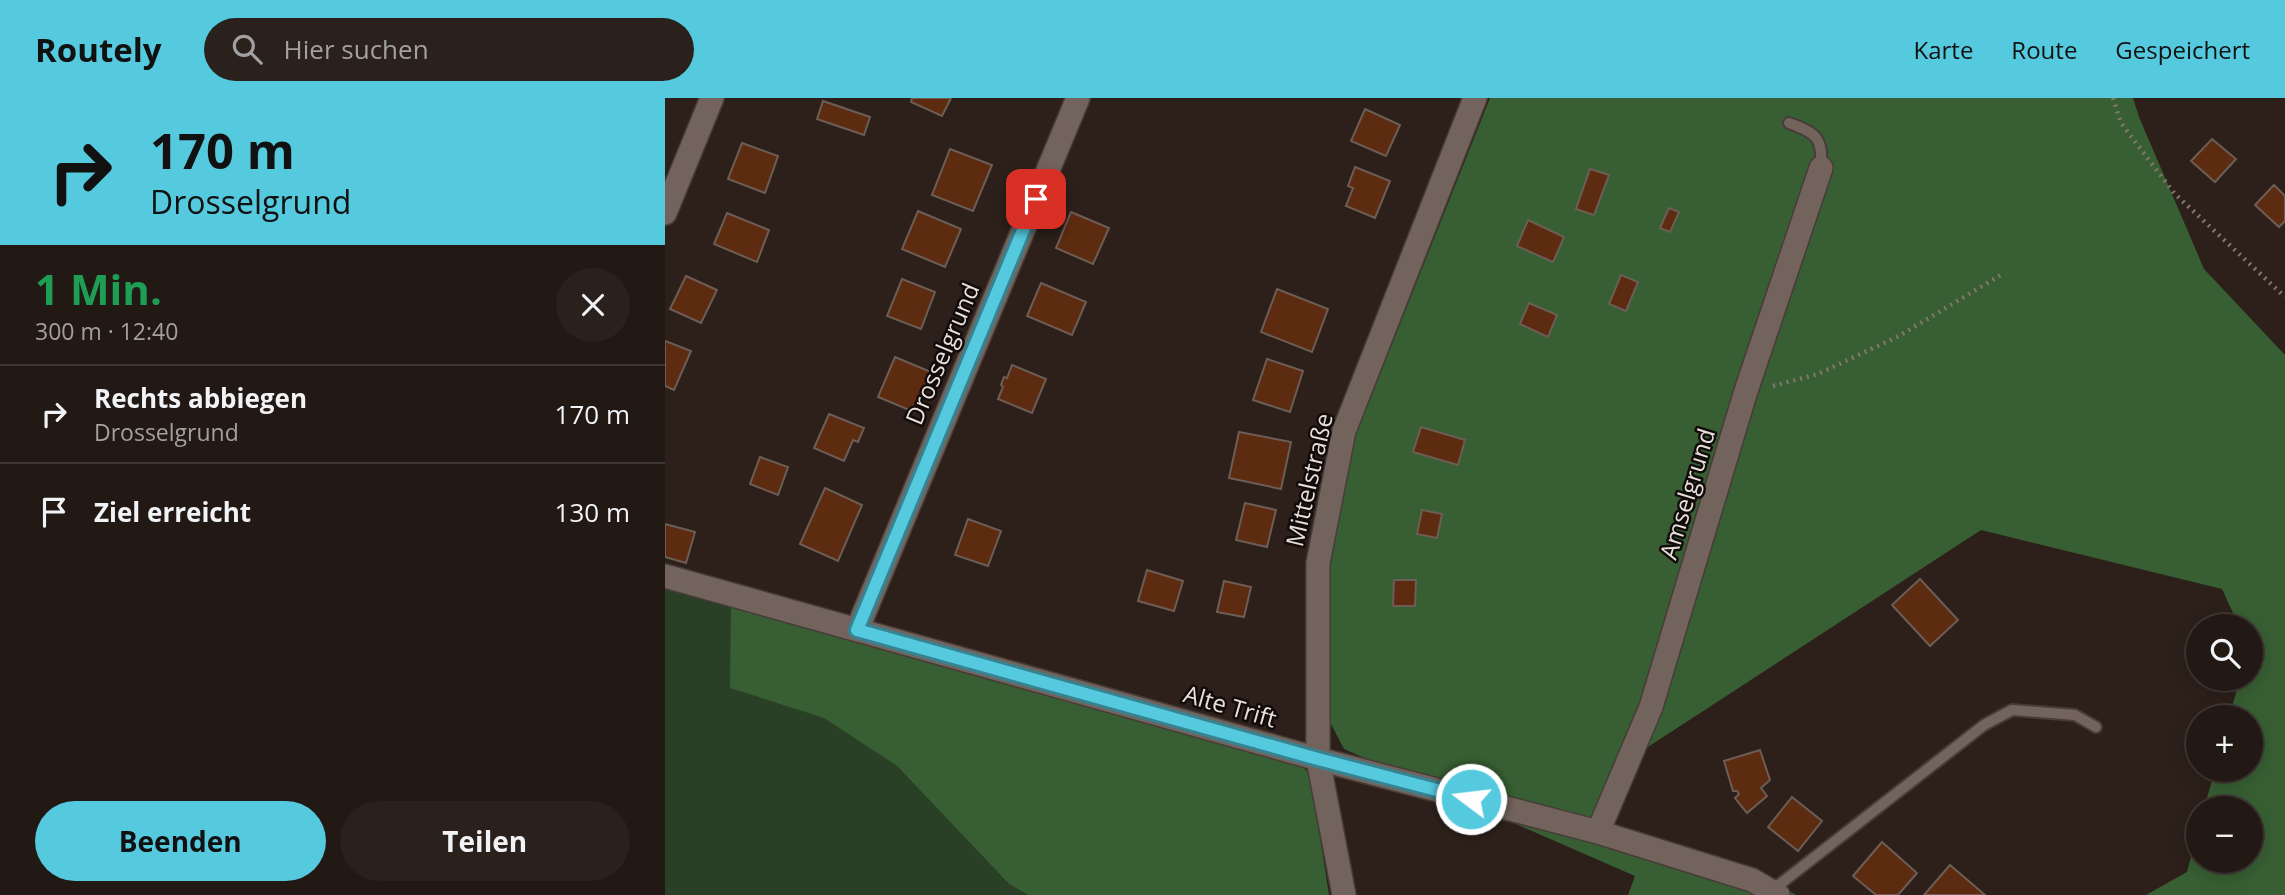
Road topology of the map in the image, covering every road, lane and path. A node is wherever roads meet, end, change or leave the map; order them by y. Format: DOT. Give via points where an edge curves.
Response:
graph roads {
  1 [pos="712,98"];
  2 [pos="1078,98"];
  3 [pos="1475,98"];
  4 [pos="2113,98"];
  5 [pos="1789,123"];
  6 [pos="1821,168"];
  7 [pos="665,213"];
  8 [pos="2004,273"];
  9 [pos="2285,297"];
  10 [pos="1745,394"];
  11 [pos="665,576"];
  12 [pos="857,630"];
  13 [pos="2096,727"];
  14 [pos="1318,759"];
  15 [pos="1598,832"];
  16 [pos="1775,893"];
  17 [pos="1344,895"];
  1 -- 7 [label="street"];
  2 -- 12 [label="street, Drosselgrund"];
  3 -- 14 [label="street, Mittelstraße" via="1344,431 1318,563"];
  4 -- 9 [label="path" via="2121,123 2174,193"];
  5 -- 6 [label="lane" via="1811,131 1822,147"];
  6 -- 10 [label="street, Amselgrund"];
  8 -- 10 [label="path" via="1887,342 1818,374"];
  10 -- 15 [label="street, Amselgrund" via="1651,707"];
  11 -- 12 [label="street, Alte Trift"];
  12 -- 14 [label="street, Alte Trift"];
  13 -- 16 [label="lane" via="2075,715 2012,710 1984,725"];
  14 -- 15 [label="street, Alte Trift"];
  14 -- 17 [label="street, Mittelstraße"];
  15 -- 16 [label="street, Alte Trift" via="1752,880"];
}
